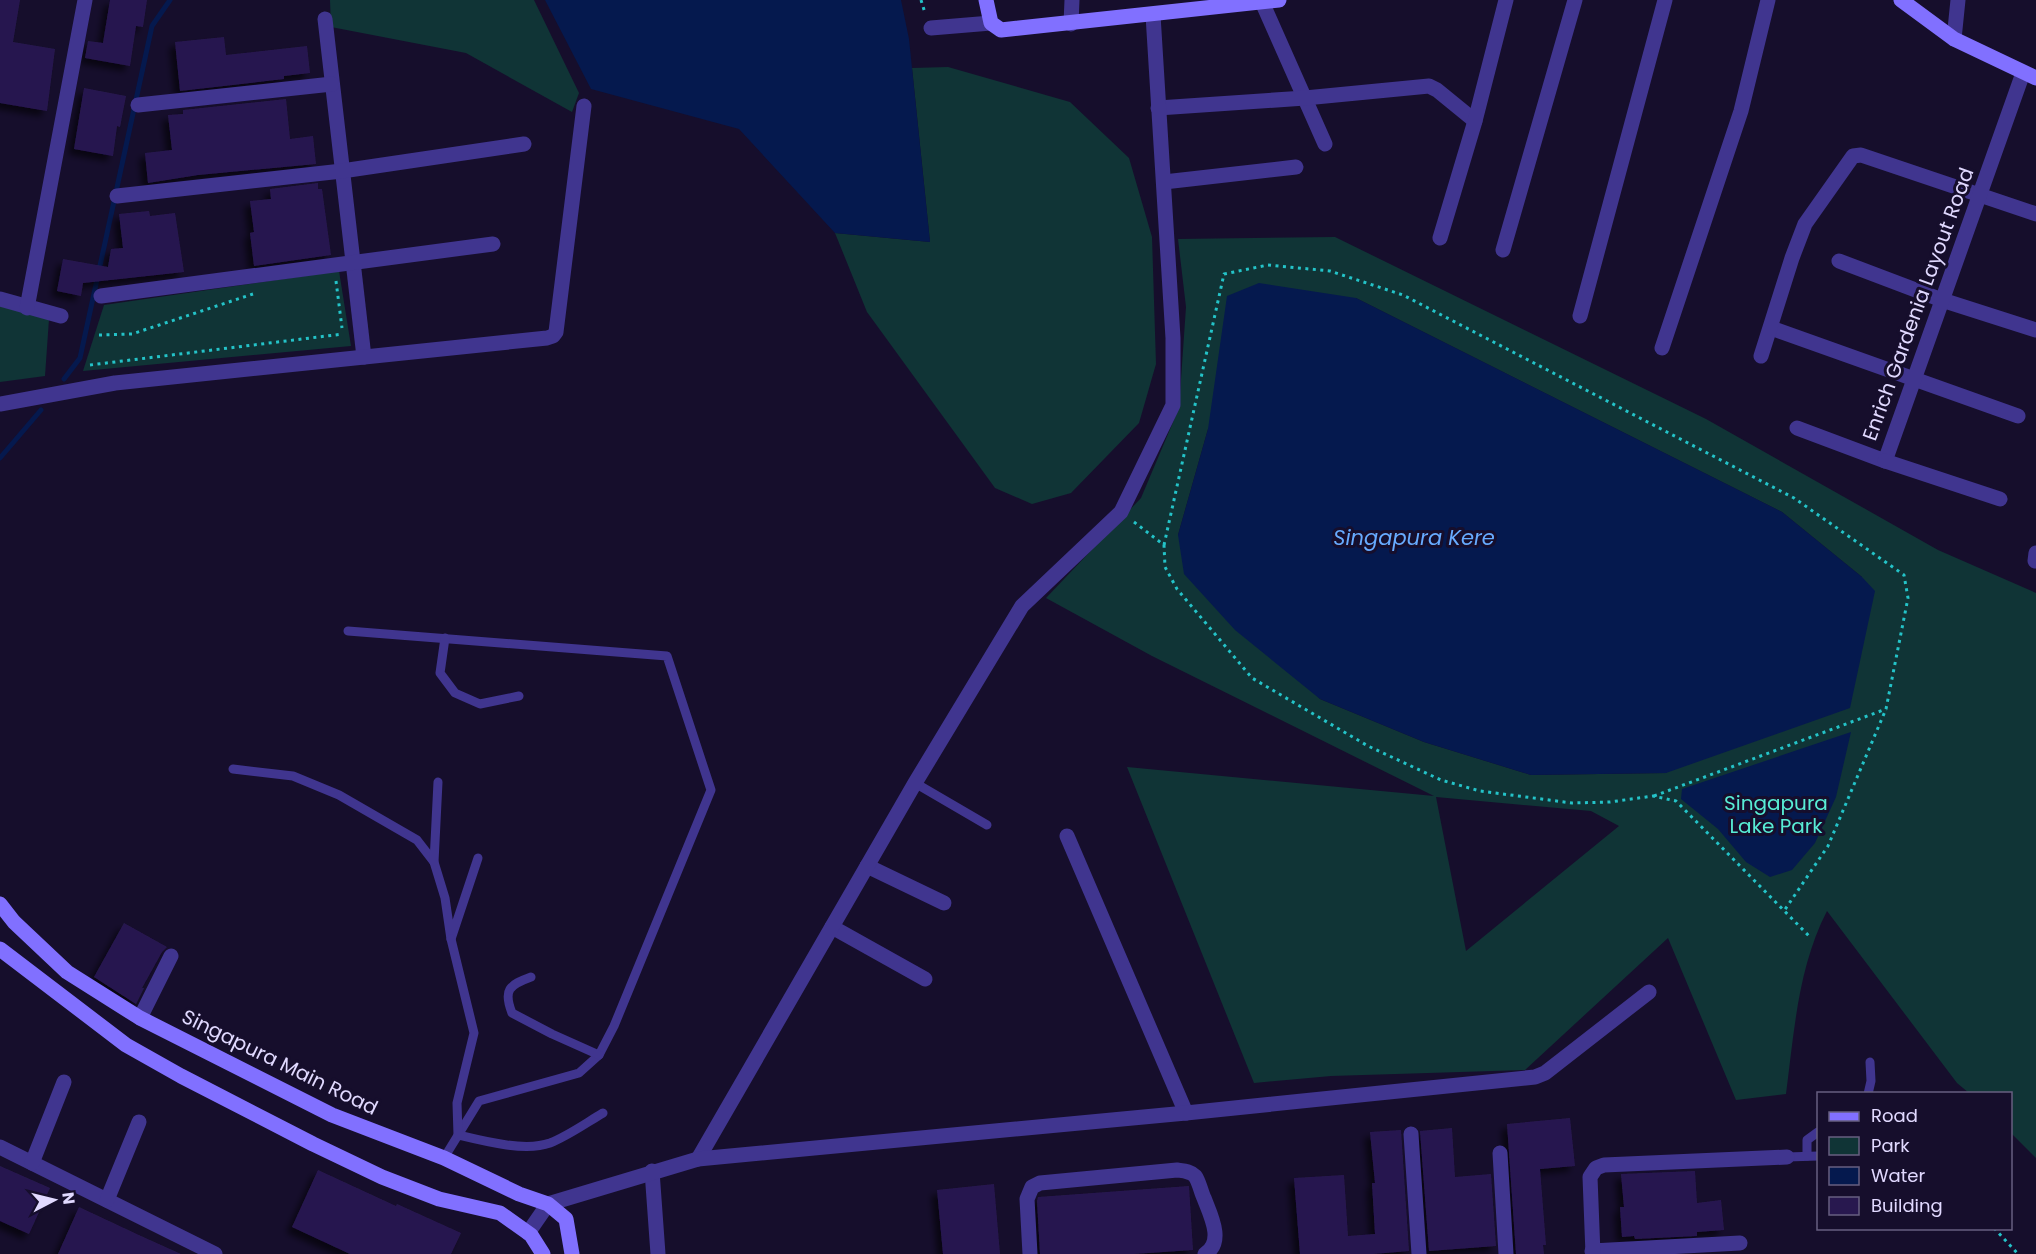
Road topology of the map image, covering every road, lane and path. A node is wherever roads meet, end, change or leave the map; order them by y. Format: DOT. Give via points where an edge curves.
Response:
graph roads {
  1 [pos="85,0"];
  2 [pos="986,0"];
  3 [pos="1072,0"];
  4 [pos="1280,0"];
  5 [pos="1506,0"];
  6 [pos="1575,0"];
  7 [pos="1665,0"];
  8 [pos="1768,0"];
  9 [pos="1900,0"];
  10 [pos="1958,0"];
  11 [pos="1263,2"];
  12 [pos="1153,15"];
  13 [pos="325,19"];
  14 [pos="991,22"];
  15 [pos="1071,24"];
  16 [pos="931,28"];
  17 [pos="1954,39"];
  18 [pos="2030,76"];
  19 [pos="332,84"];
  20 [pos="1305,98"];
  21 [pos="138,105"];
  22 [pos="584,106"];
  23 [pos="1158,108"];
  24 [pos="1475,121"];
  25 [pos="524,144"];
  26 [pos="1325,144"];
  27 [pos="1296,167"];
  28 [pos="342,171"];
  29 [pos="1164,182"];
  30 [pos="117,196"];
  31 [pos="1979,196"];
  32 [pos="2036,214"];
  33 [pos="1440,238"];
  34 [pos="493,244"];
  35 [pos="1503,250"];
  36 [pos="1839,261"];
  37 [pos="353,263"];
  38 [pos="335,277"];
  39 [pos="255,293"];
  40 [pos="101,296"];
  41 [pos="0,299"];
  42 [pos="1942,300"];
  43 [pos="27,308"];
  44 [pos="61,316"];
  45 [pos="1580,316"];
  46 [pos="1771,328"];
  47 [pos="2036,330"];
  48 [pos="99,335"];
  49 [pos="1662,348"];
  50 [pos="1761,356"];
  51 [pos="364,357"];
  52 [pos="90,365"];
  53 [pos="1915,377"];
  54 [pos="0,404"];
  55 [pos="2018,416"];
  56 [pos="1797,428"];
  57 [pos="1885,461"];
  58 [pos="2000,500"];
  59 [pos="1121,512"];
  60 [pos="1164,545"];
  61 [pos="348,631"];
  62 [pos="446,638"];
  63 [pos="519,696"];
  64 [pos="1886,709"];
  65 [pos="233,769"];
  66 [pos="438,782"];
  67 [pos="915,783"];
  68 [pos="1653,796"];
  69 [pos="987,825"];
  70 [pos="1067,836"];
  71 [pos="478,858"];
  72 [pos="434,862"];
  73 [pos="867,866"];
  74 [pos="944,903"];
  75 [pos="0,904"];
  76 [pos="1784,911"];
  77 [pos="832,927"];
  78 [pos="1810,937"];
  79 [pos="451,939"];
  80 [pos="0,949"];
  81 [pos="171,956"];
  82 [pos="531,977"];
  83 [pos="925,979"];
  84 [pos="1649,992"];
  85 [pos="140,1018"];
  86 [pos="599,1055"];
  87 [pos="1870,1062"];
  88 [pos="64,1082"];
  89 [pos="1868,1092"];
  90 [pos="603,1113"];
  91 [pos="1186,1113"];
  92 [pos="139,1122"];
  93 [pos="1817,1133"];
  94 [pos="1411,1134"];
  95 [pos="458,1135"];
  96 [pos="0,1147"];
  97 [pos="1500,1153"];
  98 [pos="1807,1156"];
  99 [pos="1817,1156"];
  100 [pos="1787,1157"];
  101 [pos="444,1158"];
  102 [pos="698,1159"];
  103 [pos="32,1163"];
  104 [pos="652,1171"];
  105 [pos="107,1200"];
  106 [pos="548,1204"];
  107 [pos="1996,1230"];
  108 [pos="528,1233"];
  109 [pos="1740,1243"];
  110 [pos="1592,1252"];
  111 [pos="215,1254"];
  112 [pos="543,1254"];
  113 [pos="572,1254"];
  114 [pos="658,1254"];
  115 [pos="1029,1254"];
  116 [pos="1205,1254"];
  117 [pos="1419,1254"];
  118 [pos="1506,1254"];
  119 [pos="2018,1254"];
  1 -- 43 [label="street"];
  2 -- 14 [label="street"];
  3 -- 15 [label="street"];
  4 -- 11 [label="street"];
  5 -- 24 [label="street"];
  6 -- 35 [label="street"];
  7 -- 45 [label="street"];
  8 -- 49 [label="street" via="1741,111"];
  9 -- 17 [label="street"];
  10 -- 17 [label="street"];
  11 -- 12 [label="street"];
  11 -- 20 [label="street"];
  12 -- 15 [label="street"];
  12 -- 23 [label="street"];
  13 -- 19 [label="street"];
  14 -- 15 [label="street" via="1001,30"];
  14 -- 16 [label="street"];
  17 -- 18 [label="street"];
  18 -- 31 [label="street, Enrich Gardenia Layout Road"];
  19 -- 21 [label="street"];
  19 -- 28 [label="street"];
  20 -- 23 [label="street"];
  20 -- 24 [label="street" via="1429,86"];
  20 -- 26 [label="street"];
  22 -- 51 [label="street" via="553,336"];
  23 -- 29 [label="street"];
  24 -- 33 [label="street"];
  25 -- 28 [label="street"];
  27 -- 29 [label="street"];
  28 -- 30 [label="street"];
  28 -- 37 [label="street"];
  29 -- 59 [label="street" via="1173,405"];
  31 -- 32 [label="street"];
  31 -- 42 [label="street, Enrich Gardenia Layout Road"];
  31 -- 46 [label="street" via="1861,155 1853,156 1805,224"];
  34 -- 37 [label="street"];
  36 -- 42 [label="street"];
  37 -- 40 [label="street"];
  37 -- 51 [label="street"];
  38 -- 52 [label="path" via="343,335"];
  39 -- 48 [label="path" via="132,334"];
  41 -- 43 [label="street"];
  42 -- 47 [label="street"];
  42 -- 53 [label="street, Enrich Gardenia Layout Road"];
  43 -- 44 [label="street"];
  46 -- 50 [label="street"];
  46 -- 53 [label="street"];
  51 -- 54 [label="street" via="115,383"];
  53 -- 55 [label="street"];
  53 -- 57 [label="street, Enrich Gardenia Layout Road"];
  56 -- 57 [label="street, Enrich Gardenia Layout Road"];
  57 -- 58 [label="street"];
  59 -- 60 [label="path"];
  59 -- 67 [label="street" via="1022,606"];
  60 -- 64 [label="path" via="1224,274 1268,265 1330,271 1403,296 1794,498 1904,575 1908,598"];
  60 -- 68 [label="path" via="1164,567 1176,589 1252,678 1368,746 1441,780 1480,791 1572,803"];
  61 -- 62 [label="lane"];
  62 -- 63 [label="lane" via="440,674 455,693 480,704"];
  62 -- 86 [label="lane" via="667,656 711,790"];
  64 -- 68 [label="path"];
  64 -- 76 [label="path" via="1828,846"];
  65 -- 72 [label="lane" via="293,776 339,795 417,840"];
  66 -- 72 [label="lane"];
  67 -- 69 [label="lane"];
  67 -- 73 [label="street"];
  68 -- 76 [label="path" via="1676,801"];
  70 -- 91 [label="street"];
  71 -- 79 [label="lane"];
  72 -- 79 [label="lane"];
  73 -- 74 [label="street"];
  73 -- 77 [label="street"];
  75 -- 85 [label="street, Singapura Main Road" via="67,972"];
  76 -- 78 [label="path"];
  77 -- 83 [label="street"];
  77 -- 102 [label="street"];
  79 -- 95 [label="lane" via="474,1033 458,1103"];
  80 -- 108 [label="street" via="126,1045 182,1076 382,1177 439,1199 500,1213"];
  81 -- 85 [label="street"];
  82 -- 86 [label="lane" via="515,983 508,992 512,1013"];
  84 -- 91 [label="street" via="1540,1076"];
  85 -- 101 [label="street, Singapura Main Road" via="332,1115"];
  86 -- 95 [label="lane" via="579,1073 479,1101"];
  87 -- 89 [label="lane"];
  88 -- 103 [label="street"];
  90 -- 95 [label="lane" via="549,1144 500,1145"];
  91 -- 102 [label="street"];
  92 -- 105 [label="street"];
  93 -- 98 [label="lane" via="1807,1140"];
  94 -- 117 [label="street"];
  95 -- 101 [label="lane"];
  96 -- 103 [label="street"];
  97 -- 118 [label="street"];
  98 -- 99 [label="lane"];
  98 -- 100 [label="lane"];
  100 -- 110 [label="street" via="1596,1168 1590,1178"];
  101 -- 106 [label="street, Singapura Main Road"];
  102 -- 104 [label="street"];
  103 -- 105 [label="street"];
  104 -- 106 [label="street"];
  104 -- 114 [label="street"];
  105 -- 111 [label="street"];
  106 -- 108 [label="street"];
  106 -- 113 [label="street, Singapura Main Road" via="566,1219"];
  107 -- 119 [label="path"];
  108 -- 112 [label="street"];
  109 -- 110 [label="street"];
  115 -- 116 [label="street" via="1027,1199 1032,1187 1040,1183 1177,1170 1196,1177 1215,1228 1214,1241"];
}
